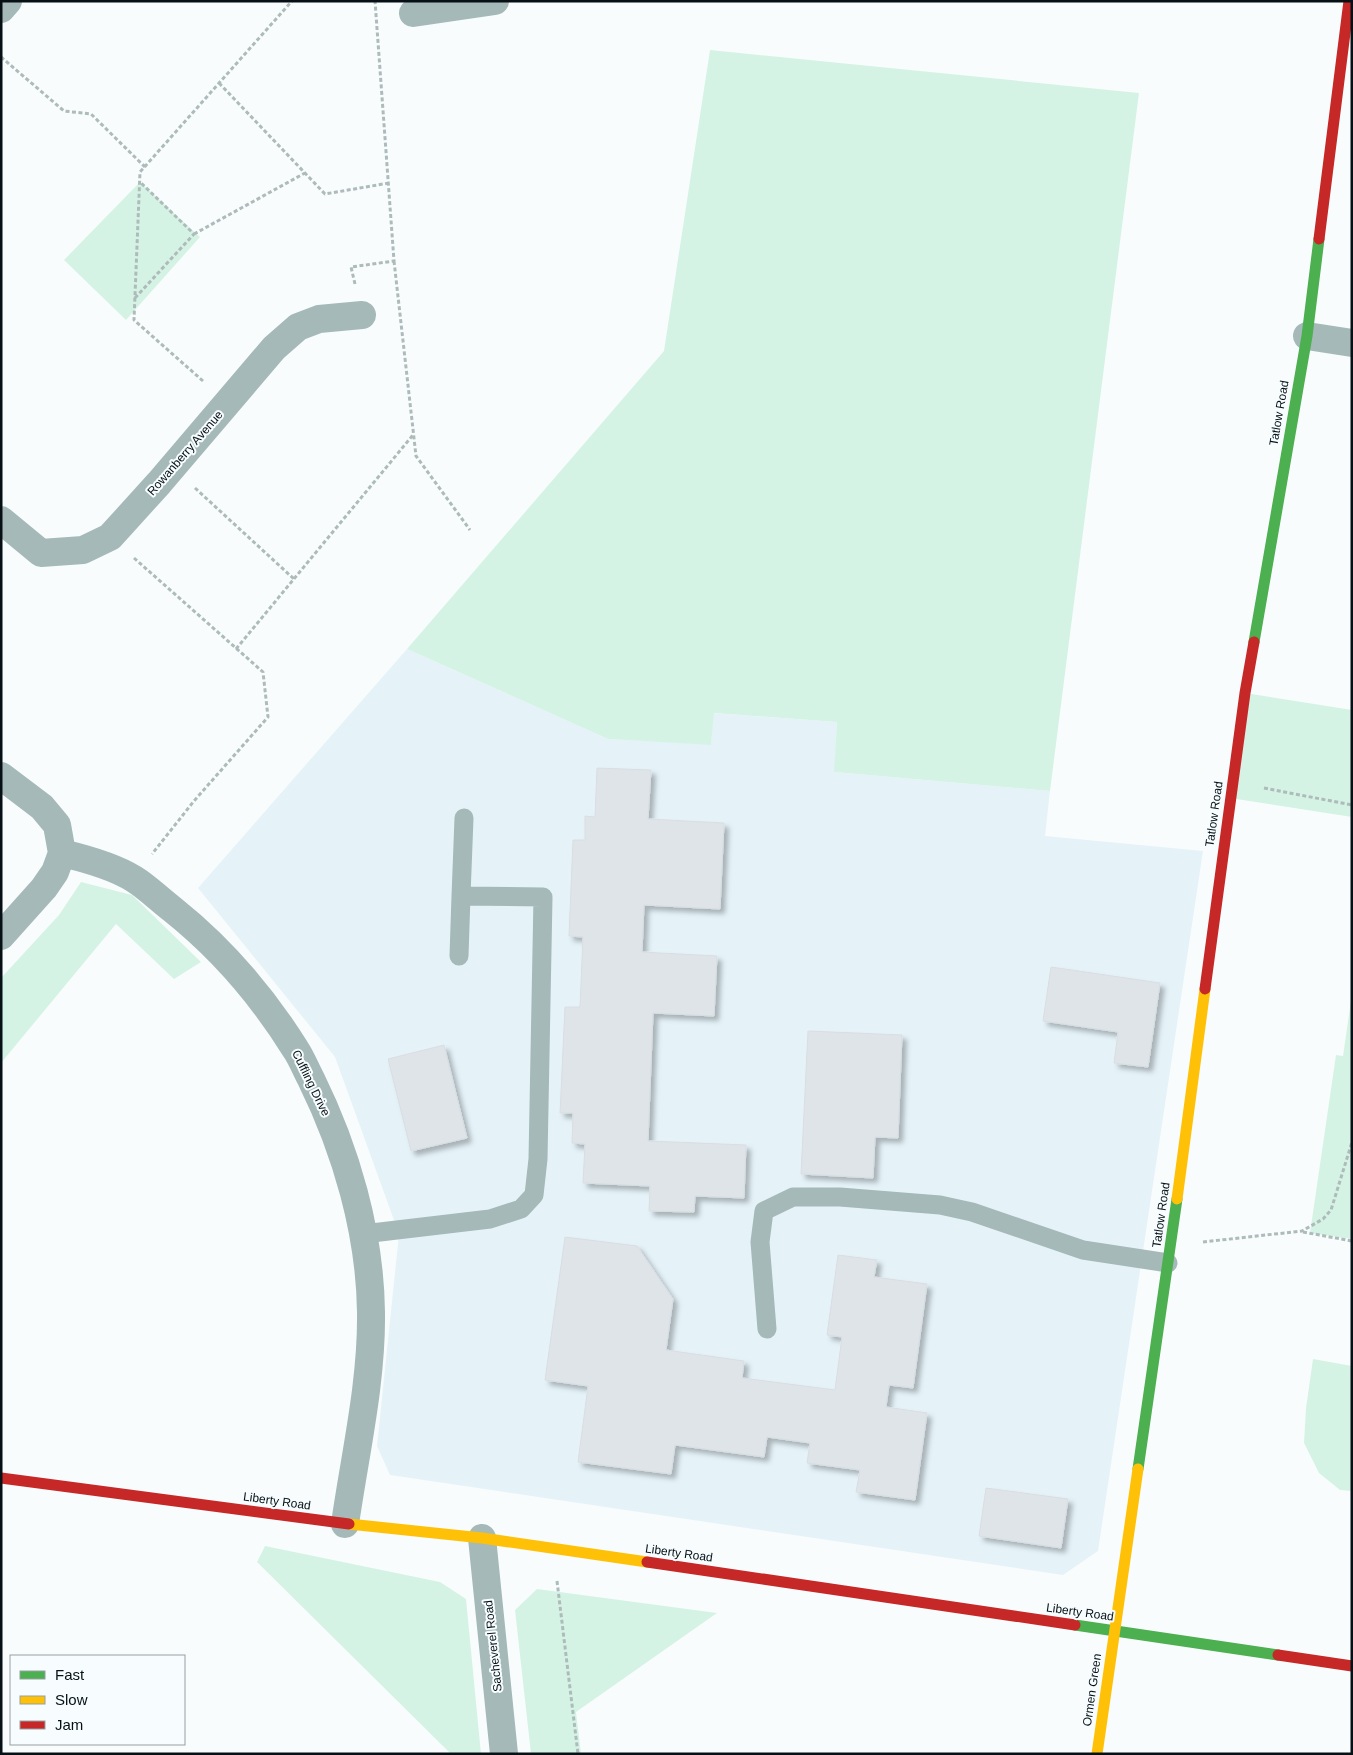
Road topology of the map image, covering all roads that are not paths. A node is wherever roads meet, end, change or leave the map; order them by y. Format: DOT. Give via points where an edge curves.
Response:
graph roads {
  1 [pos="8,1"];
  2 [pos="496,1"];
  3 [pos="1349,1"];
  4 [pos="1,9"];
  5 [pos="413,13"];
  6 [pos="362,315"];
  7 [pos="1307,336"];
  8 [pos="1352,344"];
  9 [pos="1,520"];
  10 [pos="1,776"];
  11 [pos="464,818"];
  12 [pos="62,853"];
  13 [pos="461,896"];
  14 [pos="1,936"];
  15 [pos="459,956"];
  16 [pos="362,1234"];
  17 [pos="1169,1257"];
  18 [pos="767,1329"];
  19 [pos="1,1478"];
  20 [pos="345,1524"];
  21 [pos="482,1538"];
  22 [pos="1114,1631"];
  23 [pos="1352,1666"];
  24 [pos="504,1754"];
  25 [pos="1097,1754"];
  1 -- 4 [label="street"];
  2 -- 5 [label="street"];
  3 -- 7 [label="street, Tatlow Road"];
  6 -- 9 [label="street, Rowanberry Avenue" via="319,319 298,327 274,348 110,537 83,550 41,553"];
  7 -- 8 [label="street"];
  7 -- 17 [label="street, Tatlow Road" via="1246,683"];
  10 -- 12 [label="street" via="42,807 57,825"];
  11 -- 13 [label="lane"];
  12 -- 14 [label="street" via="44,888"];
  12 -- 16 [label="street, Cuffling Drive" via="87,859 133,878 188,922 226,958 262,1000 297,1051 324,1106 343,1158"];
  13 -- 15 [label="lane"];
  13 -- 16 [label="lane" via="543,897 538,1159 534,1195 521,1209 490,1218"];
  16 -- 20 [label="street, Cuffling Drive" via="371,1312 369,1364"];
  17 -- 18 [label="lane" via="1083,1250 972,1212 940,1205 840,1196 793,1197 764,1211 760,1242"];
  17 -- 22 [label="street, Tatlow Road"];
  19 -- 20 [label="street, Liberty Road"];
  20 -- 21 [label="street, Liberty Road"];
  21 -- 22 [label="street, Liberty Road"];
  21 -- 24 [label="street, Sacheverel Road"];
  22 -- 23 [label="street, Liberty Road"];
  22 -- 25 [label="street, Ormen Green"];
}
